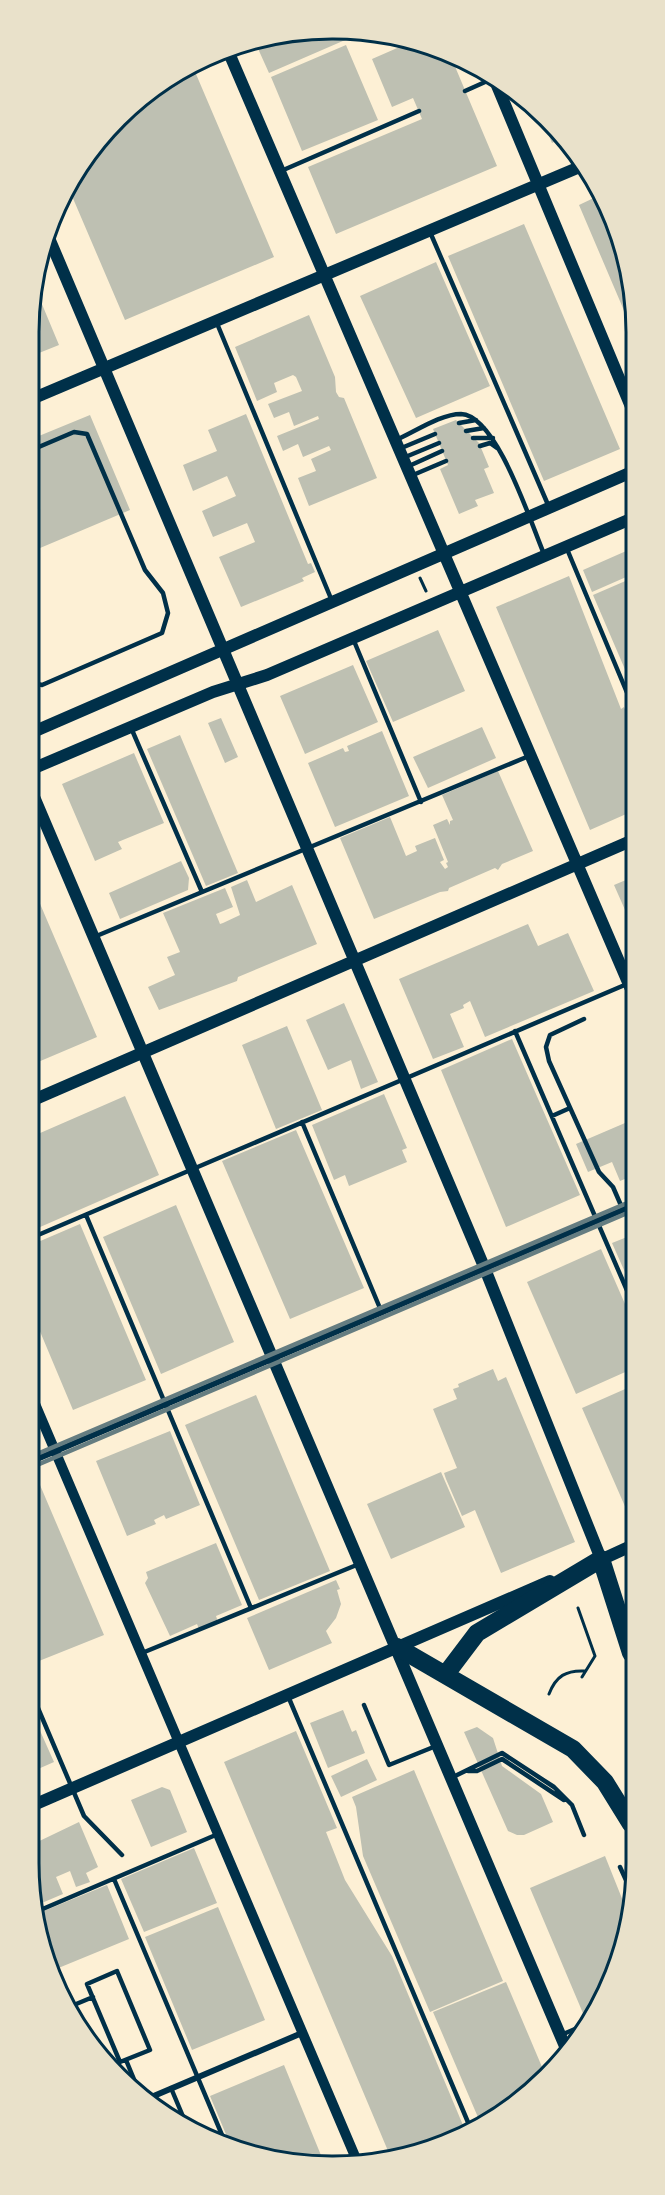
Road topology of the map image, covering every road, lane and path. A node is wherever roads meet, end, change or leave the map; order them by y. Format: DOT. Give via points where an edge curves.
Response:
graph roads {
  1 [pos="231,57"];
  2 [pos="485,81"];
  3 [pos="498,90"];
  4 [pos="465,91"];
  5 [pos="419,111"];
  6 [pos="576,168"];
  7 [pos="280,172"];
  8 [pos="538,184"];
  9 [pos="429,230"];
  10 [pos="52,246"];
  11 [pos="325,275"];
  12 [pos="216,321"];
  13 [pos="104,368"];
  14 [pos="626,395"];
  15 [pos="39,396"];
  16 [pos="476,420"];
  17 [pos="459,423"];
  18 [pos="484,428"];
  19 [pos="466,431"];
  20 [pos="435,434"];
  21 [pos="473,438"];
  22 [pos="492,438"];
  23 [pos="439,443"];
  24 [pos="480,446"];
  25 [pos="39,447"];
  26 [pos="499,450"];
  27 [pos="442,451"];
  28 [pos="403,458"];
  29 [pos="446,461"];
  30 [pos="626,474"];
  31 [pos="549,507"];
  32 [pos="528,516"];
  33 [pos="626,521"];
  34 [pos="566,547"];
  35 [pos="444,553"];
  36 [pos="545,556"];
  37 [pos="420,577"];
  38 [pos="426,591"];
  39 [pos="461,592"];
  40 [pos="333,601"];
  41 [pos="352,638"];
  42 [pos="223,650"];
  43 [pos="39,684"];
  44 [pos="238,684"];
  45 [pos="626,690"];
  46 [pos="131,728"];
  47 [pos="39,729"];
  48 [pos="531,755"];
  49 [pos="39,766"];
  50 [pos="421,802"];
  51 [pos="39,808"];
  52 [pos="626,843"];
  53 [pos="307,848"];
  54 [pos="577,864"];
  55 [pos="202,892"];
  56 [pos="94,937"];
  57 [pos="354,960"];
  58 [pos="626,975"];
  59 [pos="626,988"];
  60 [pos="584,1019"];
  61 [pos="515,1031"];
  62 [pos="144,1052"];
  63 [pos="404,1078"];
  64 [pos="39,1098"];
  65 [pos="570,1108"];
  66 [pos="552,1116"];
  67 [pos="302,1122"];
  68 [pos="193,1169"];
  69 [pos="626,1208"];
  70 [pos="623,1209"];
  71 [pos="86,1215"];
  72 [pos="597,1221"];
  73 [pos="39,1235"];
  74 [pos="485,1269"];
  75 [pos="626,1288"];
  76 [pos="382,1313"];
  77 [pos="274,1359"];
  78 [pos="166,1405"];
  79 [pos="39,1413"];
  80 [pos="55,1451"];
  81 [pos="39,1458"];
  82 [pos="626,1549"];
  83 [pos="601,1559"];
  84 [pos="361,1563"];
  85 [pos="251,1608"];
  86 [pos="578,1608"];
  87 [pos="626,1637"];
  88 [pos="397,1647"];
  89 [pos="141,1654"];
  90 [pos="585,1671"];
  91 [pos="446,1674"];
  92 [pos="582,1677"];
  93 [pos="288,1694"];
  94 [pos="549,1694"];
  95 [pos="364,1705"];
  96 [pos="39,1711"];
  97 [pos="179,1742"];
  98 [pos="438,1744"];
  99 [pos="452,1778"];
  100 [pos="71,1788"];
  101 [pos="39,1802"];
  102 [pos="626,1816"];
  103 [pos="218,1834"];
  104 [pos="584,1835"];
  105 [pos="122,1856"];
  106 [pos="620,1867"];
  107 [pos="625,1878"];
  108 [pos="114,1879"];
  109 [pos="43,1909"];
  110 [pos="93,1997"];
  111 [pos="76,2004"];
  112 [pos="575,2029"];
  113 [pos="302,2033"];
  114 [pos="560,2035"];
  115 [pos="563,2043"];
  116 [pos="126,2060"];
  117 [pos="197,2077"];
  118 [pos="133,2078"];
  119 [pos="171,2088"];
  120 [pos="155,2095"];
  121 [pos="182,2115"];
  122 [pos="468,2123"];
  123 [pos="222,2135"];
  124 [pos="354,2155"];
  1 -- 7 [label="main road"];
  2 -- 4 [label="lane"];
  3 -- 8 [label="main road"];
  5 -- 7 [label="lane"];
  6 -- 8 [label="main road"];
  7 -- 11 [label="main road"];
  8 -- 9 [label="main road"];
  8 -- 14 [label="main road"];
  9 -- 11 [label="main road"];
  9 -- 31 [label="lane"];
  10 -- 13 [label="main road"];
  11 -- 12 [label="main road"];
  11 -- 28 [label="main road"];
  12 -- 13 [label="main road"];
  12 -- 40 [label="lane"];
  13 -- 15 [label="main road"];
  13 -- 42 [label="main road"];
  16 -- 17 [label="lane"];
  16 -- 18 [label="lane"];
  16 -- 28 [label="lane" via="458,414"];
  18 -- 19 [label="lane"];
  18 -- 22 [label="lane"];
  20 -- 28 [label="lane"];
  21 -- 22 [label="lane"];
  22 -- 26 [label="lane"];
  23 -- 28 [label="lane"];
  24 -- 26 [label="lane" via="490,443"];
  25 -- 43 [label="lane" via="74,432 87,434 145,570 163,593 168,614 162,633"];
  26 -- 32 [label="lane"];
  27 -- 28 [label="lane"];
  28 -- 29 [label="lane"];
  28 -- 35 [label="main road"];
  30 -- 31 [label="main road"];
  31 -- 32 [label="main road"];
  32 -- 35 [label="main road"];
  32 -- 36 [label="lane"];
  33 -- 34 [label="main road"];
  34 -- 36 [label="main road"];
  34 -- 45 [label="lane"];
  35 -- 39 [label="main road"];
  35 -- 40 [label="main road"];
  36 -- 39 [label="main road"];
  37 -- 38 [label="path"];
  39 -- 41 [label="main road"];
  39 -- 48 [label="main road"];
  40 -- 42 [label="main road"];
  41 -- 44 [label="main road"];
  41 -- 50 [label="lane"];
  42 -- 44 [label="main road"];
  42 -- 47 [label="main road"];
  44 -- 46 [label="main road"];
  44 -- 53 [label="main road"];
  46 -- 49 [label="main road"];
  46 -- 55 [label="lane"];
  48 -- 50 [label="lane"];
  48 -- 54 [label="main road"];
  50 -- 53 [label="lane"];
  51 -- 56 [label="main road"];
  52 -- 54 [label="main road"];
  53 -- 55 [label="lane"];
  53 -- 57 [label="main road"];
  54 -- 57 [label="main road"];
  54 -- 58 [label="main road"];
  55 -- 56 [label="lane"];
  56 -- 62 [label="main road"];
  57 -- 62 [label="main road"];
  57 -- 63 [label="main road"];
  59 -- 61 [label="lane"];
  60 -- 65 [label="lane" via="550,1035 546,1047"];
  61 -- 63 [label="lane"];
  61 -- 66 [label="lane"];
  62 -- 64 [label="main road"];
  62 -- 68 [label="main road"];
  63 -- 67 [label="lane"];
  63 -- 74 [label="main road"];
  65 -- 66 [label="lane"];
  65 -- 70 [label="lane" via="599,1172 613,1187"];
  66 -- 72 [label="lane"];
  67 -- 68 [label="lane"];
  67 -- 76 [label="lane"];
  68 -- 71 [label="lane"];
  68 -- 77 [label="main road"];
  69 -- 70 [label="street"];
  70 -- 72 [label="street"];
  71 -- 73 [label="lane"];
  71 -- 78 [label="lane"];
  72 -- 74 [label="street"];
  72 -- 75 [label="lane"];
  74 -- 76 [label="street"];
  74 -- 83 [label="main road"];
  76 -- 77 [label="street"];
  77 -- 78 [label="street"];
  77 -- 84 [label="main road"];
  78 -- 80 [label="street"];
  78 -- 85 [label="lane"];
  79 -- 80 [label="street"];
  80 -- 81 [label="street"];
  80 -- 89 [label="street"];
  82 -- 83 [label="main road"];
  83 -- 87 [label="highway"];
  83 -- 88 [label="main road"];
  83 -- 91 [label="highway" via="477,1633"];
  84 -- 85 [label="lane"];
  84 -- 88 [label="main road"];
  85 -- 89 [label="lane"];
  86 -- 90 [label="path" via="595,1656"];
  88 -- 91 [label="highway"];
  88 -- 93 [label="main road"];
  88 -- 98 [label="main road"];
  89 -- 97 [label="street"];
  90 -- 92 [label="path"];
  90 -- 94 [label="path" via="559,1676"];
  91 -- 102 [label="highway" via="573,1749 605,1782"];
  93 -- 97 [label="main road"];
  93 -- 122 [label="lane"];
  95 -- 98 [label="lane" via="389,1765"];
  96 -- 100 [label="lane"];
  97 -- 100 [label="main road"];
  97 -- 103 [label="street"];
  98 -- 99 [label="main road"];
  99 -- 104 [label="lane" via="502,1753 554,1787 572,1805"];
  99 -- 114 [label="main road"];
  100 -- 101 [label="main road"];
  100 -- 105 [label="lane" via="92,1827"];
  103 -- 108 [label="lane"];
  103 -- 113 [label="street"];
  106 -- 107 [label="lane"];
  108 -- 109 [label="lane"];
  108 -- 117 [label="lane"];
  110 -- 111 [label="lane"];
  110 -- 116 [label="lane" via="120,2062"];
  110 -- 116 [label="lane" via="87,1984 117,1971 150,2050"];
  112 -- 114 [label="lane"];
  113 -- 117 [label="street"];
  113 -- 124 [label="street"];
  114 -- 115 [label="main road"];
  116 -- 118 [label="lane"];
  117 -- 119 [label="street"];
  117 -- 123 [label="lane"];
  119 -- 120 [label="street"];
  119 -- 121 [label="lane"];
}
